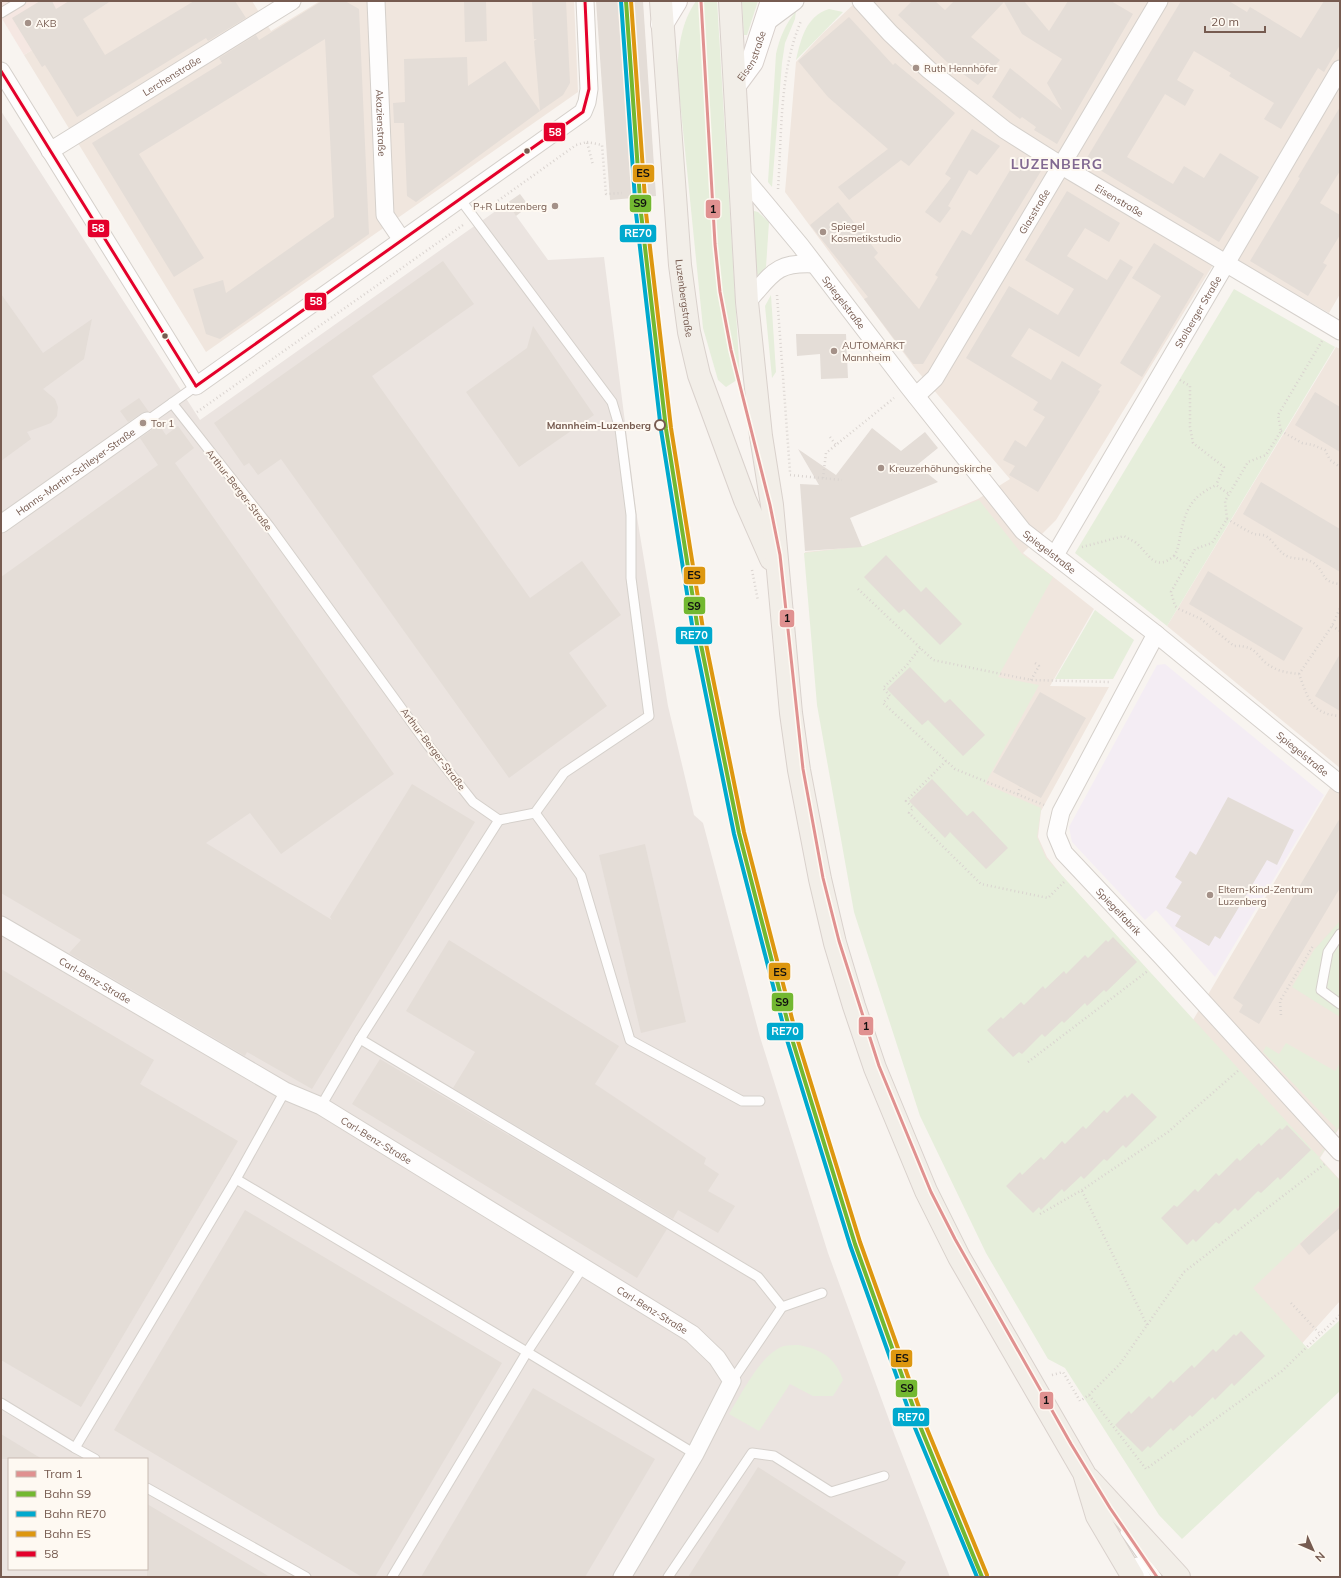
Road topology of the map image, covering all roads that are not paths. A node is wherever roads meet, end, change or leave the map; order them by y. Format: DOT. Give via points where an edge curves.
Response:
graph roads {
  1 [pos="21,1"];
  2 [pos="292,1"];
  3 [pos="376,1"];
  4 [pos="584,1"];
  5 [pos="661,1"];
  6 [pos="676,1"];
  7 [pos="730,1"];
  8 [pos="772,1"];
  9 [pos="795,1"];
  10 [pos="861,1"];
  11 [pos="1159,1"];
  12 [pos="1,13"];
  13 [pos="662,24"];
  14 [pos="764,24"];
  15 [pos="1340,70"];
  16 [pos="1,71"];
  17 [pos="735,85"];
  18 [pos="50,151"];
  19 [pos="1062,166"];
  20 [pos="740,173"];
  21 [pos="460,199"];
  22 [pos="402,240"];
  23 [pos="814,264"];
  24 [pos="1226,264"];
  25 [pos="747,302"];
  26 [pos="1336,328"];
  27 [pos="196,386"];
  28 [pos="916,396"];
  29 [pos="172,403"];
  30 [pos="147,421"];
  31 [pos="1,524"];
  32 [pos="1055,555"];
  33 [pos="780,578"];
  34 [pos="1156,634"];
  35 [pos="1340,784"];
  36 [pos="535,812"];
  37 [pos="499,820"];
  38 [pos="1,925"];
  39 [pos="1340,934"];
  40 [pos="1340,1004"];
  41 [pos="360,1039"];
  42 [pos="285,1091"];
  43 [pos="760,1101"];
  44 [pos="322,1106"];
  45 [pos="1340,1151"];
  46 [pos="236,1179"];
  47 [pos="583,1267"];
  48 [pos="822,1293"];
  49 [pos="782,1307"];
  50 [pos="527,1352"];
  51 [pos="732,1381"];
  52 [pos="1,1402"];
  53 [pos="75,1448"];
  54 [pos="695,1454"];
  55 [pos="93,1458"];
  56 [pos="1084,1473"];
  57 [pos="884,1476"];
  58 [pos="148,1489"];
  59 [pos="1107,1512"];
  60 [pos="1115,1525"];
  61 [pos="306,1577"];
  62 [pos="392,1577"];
  63 [pos="622,1577"];
  64 [pos="668,1577"];
  65 [pos="1133,1577"];
  66 [pos="1146,1577"];
  67 [pos="1156,1577"];
  68 [pos="1179,1577"];
  1 -- 12 [label="lane"];
  2 -- 18 [label="street, Lerchenstraße"];
  3 -- 22 [label="street, Akazienstraße" via="385,215"];
  4 -- 21 [label="street, Hanns-Martin-Schleyer-Straße" via="589,90 583,112"];
  5 -- 13 [label="main road, Luzenbergstraße"];
  6 -- 13 [label="street"];
  7 -- 17 [label="main road, Luzenbergstraße"];
  8 -- 14 [label="street, Eisenstraße"];
  9 -- 14 [label="street, Eisenstraße"];
  10 -- 19 [label="street, Eisenstraße" via="929,70 1005,130"];
  11 -- 19 [label="street, Glasstraße"];
  13 -- 33 [label="main road, Luzenbergstraße" via="680,265 689,332 699,376 737,478"];
  14 -- 17 [label="street, Eisenstraße" via="752,62"];
  15 -- 24 [label="street, Stolberger Straße"];
  16 -- 18 [label="street"];
  17 -- 20 [label="main road, Luzenbergstraße"];
  18 -- 27 [label="street"];
  19 -- 24 [label="street, Eisenstraße"];
  19 -- 28 [label="street, Glasstraße" via="935,378"];
  20 -- 23 [label="street, Spiegelstraße" via="776,214"];
  20 -- 25 [label="main road, Luzenbergstraße"];
  21 -- 22 [label="street, Hanns-Martin-Schleyer-Straße"];
  21 -- 36 [label="lane" via="612,402 620,428 631,516 630,578 649,716 564,773"];
  22 -- 27 [label="street, Hanns-Martin-Schleyer-Straße"];
  23 -- 25 [label="street" via="795,263 784,266 774,272"];
  23 -- 28 [label="street, Spiegelstraße"];
  24 -- 26 [label="street, Eisenstraße"];
  24 -- 32 [label="street, Stolberger Straße"];
  25 -- 33 [label="main road, Luzenbergstraße" via="760,436 772,505"];
  27 -- 29 [label="lane, Hanns-Martin-Schleyer-Straße"];
  28 -- 32 [label="street, Spiegelstraße" via="1023,531"];
  29 -- 30 [label="lane, Hanns-Martin-Schleyer-Straße"];
  29 -- 37 [label="lane, Arthur-Berger-Straße" via="269,526 473,802"];
  30 -- 31 [label="street, Hanns-Martin-Schleyer-Straße"];
  32 -- 34 [label="street, Spiegelstraße"];
  33 -- 56 [label="main road, Luzenbergstraße" via="799,770 820,879 835,943 875,1068 897,1125 959,1257"];
  34 -- 35 [label="street, Spiegelstraße"];
  34 -- 45 [label="street, Spiegelfabrik" via="1061,812 1056,834 1064,853"];
  36 -- 37 [label="lane"];
  36 -- 43 [label="lane" via="580,876 630,1040 742,1101"];
  37 -- 41 [label="lane"];
  38 -- 42 [label="street, Carl-Benz-Straße"];
  39 -- 40 [label="lane" via="1328,952 1321,990"];
  41 -- 44 [label="lane"];
  41 -- 49 [label="lane" via="758,1277"];
  42 -- 44 [label="street, Carl-Benz-Straße"];
  42 -- 46 [label="lane"];
  44 -- 47 [label="street, Carl-Benz-Straße"];
  46 -- 50 [label="lane"];
  46 -- 53 [label="lane"];
  47 -- 50 [label="lane"];
  47 -- 51 [label="street, Carl-Benz-Straße" via="692,1334 717,1358"];
  48 -- 49 [label="lane"];
  49 -- 51 [label="lane"];
  50 -- 54 [label="lane"];
  50 -- 62 [label="lane"];
  51 -- 54 [label="street"];
  52 -- 53 [label="lane"];
  53 -- 55 [label="lane"];
  54 -- 63 [label="street"];
  56 -- 59 [label="lane"];
  56 -- 65 [label="main road, Luzenbergstraße" via="1097,1516"];
  56 -- 67 [label="lane"];
  56 -- 68 [label="main road, Luzenbergstraße"];
  57 -- 64 [label="lane" via="831,1492 774,1456 752,1453"];
  58 -- 61 [label="lane"];
  60 -- 66 [label="lane"];
}
